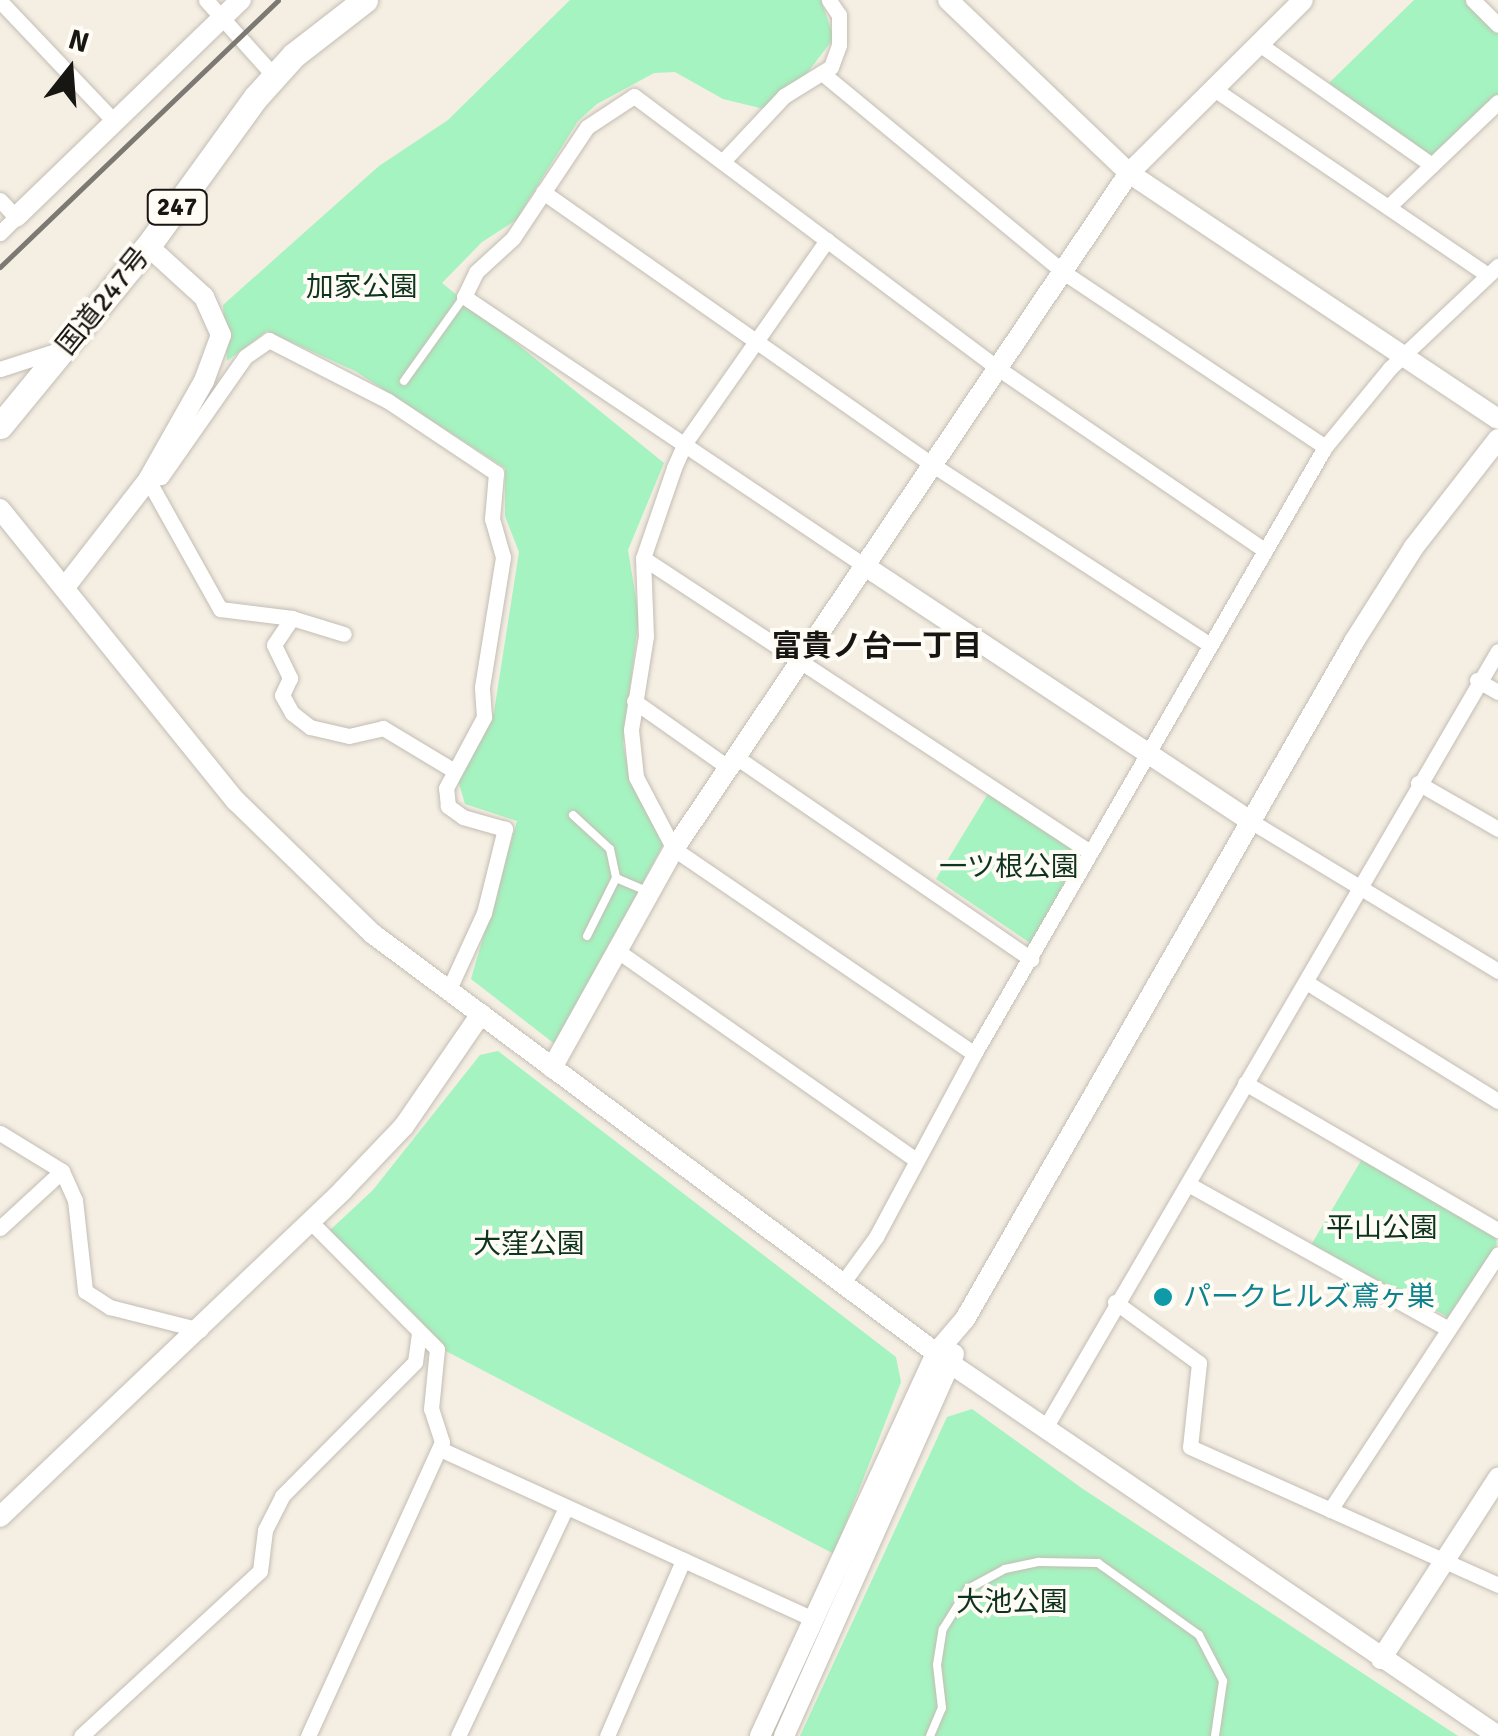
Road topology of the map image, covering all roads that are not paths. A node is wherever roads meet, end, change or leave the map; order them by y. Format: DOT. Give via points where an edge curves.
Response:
graph roads {
  1 [pos="206,0"];
  2 [pos="241,0"];
  3 [pos="365,0"];
  4 [pos="829,0"];
  5 [pos="948,0"];
  6 [pos="1303,0"];
  7 [pos="1473,0"];
  8 [pos="0,1"];
  9 [pos="223,18"];
  10 [pos="1498,25"];
  11 [pos="1258,44"];
  12 [pos="822,73"];
  13 [pos="274,77"];
  14 [pos="1214,90"];
  15 [pos="1498,102"];
  16 [pos="114,120"];
  17 [pos="724,160"];
  18 [pos="1432,165"];
  19 [pos="1129,174"];
  20 [pos="543,192"];
  21 [pos="0,200"];
  22 [pos="1388,207"];
  23 [pos="16,217"];
  24 [pos="0,233"];
  25 [pos="827,240"];
  26 [pos="148,246"];
  27 [pos="1493,270"];
  28 [pos="1064,272"];
  29 [pos="464,297"];
  30 [pos="754,342"];
  31 [pos="68,348"];
  32 [pos="1403,356"];
  33 [pos="1000,368"];
  34 [pos="0,370"];
  35 [pos="404,381"];
  36 [pos="1498,419"];
  37 [pos="0,426"];
  38 [pos="1498,439"];
  39 [pos="684,443"];
  40 [pos="1325,447"];
  41 [pos="933,465"];
  42 [pos="148,480"];
  43 [pos="0,509"];
  44 [pos="1264,550"];
  45 [pos="643,558"];
  46 [pos="865,566"];
  47 [pos="60,580"];
  48 [pos="292,618"];
  49 [pos="344,634"];
  50 [pos="1209,644"];
  51 [pos="1498,651"];
  52 [pos="800,662"];
  53 [pos="1478,680"];
  54 [pos="1498,692"];
  55 [pos="634,701"];
  56 [pos="1149,753"];
  57 [pos="733,762"];
  58 [pos="453,770"];
  59 [pos="1418,783"];
  60 [pos="573,815"];
  61 [pos="1252,822"];
  62 [pos="1498,830"];
  63 [pos="674,849"];
  64 [pos="1090,852"];
  65 [pos="616,878"];
  66 [pos="1360,886"];
  67 [pos="650,893"];
  68 [pos="588,936"];
  69 [pos="620,952"];
  70 [pos="1031,958"];
  71 [pos="1498,970"];
  72 [pos="1306,982"];
  73 [pos="448,989"];
  74 [pos="481,1014"];
  75 [pos="974,1054"];
  76 [pos="552,1068"];
  77 [pos="1245,1084"];
  78 [pos="1498,1101"];
  79 [pos="0,1133"];
  80 [pos="916,1159"];
  81 [pos="62,1171"];
  82 [pos="1188,1184"];
  83 [pos="310,1222"];
  84 [pos="0,1228"];
  85 [pos="1498,1230"];
  86 [pos="1498,1254"];
  87 [pos="1483,1277"];
  88 [pos="844,1281"];
  89 [pos="1498,1287"];
  90 [pos="1115,1302"];
  91 [pos="200,1330"];
  92 [pos="1448,1330"];
  93 [pos="418,1332"];
  94 [pos="944,1358"];
  95 [pos="1045,1428"];
  96 [pos="440,1449"];
  97 [pos="1498,1478"];
  98 [pos="566,1508"];
  99 [pos="1330,1510"];
  100 [pos="0,1517"];
  101 [pos="684,1560"];
  102 [pos="1444,1560"];
  103 [pos="1498,1585"];
  104 [pos="813,1619"];
  105 [pos="1381,1659"];
  106 [pos="81,1736"];
  107 [pos="308,1736"];
  108 [pos="458,1736"];
  109 [pos="607,1736"];
  110 [pos="760,1736"];
  111 [pos="784,1736"];
  112 [pos="930,1736"];
  113 [pos="1216,1736"];
  114 [pos="1498,1736"];
  1 -- 9 [label="street"];
  2 -- 9 [label="street"];
  3 -- 13 [label="highway, 国道247号 / 247"];
  4 -- 12 [label="street" via="838,15 839,45"];
  5 -- 19 [label="street"];
  6 -- 11 [label="street"];
  7 -- 10 [label="street"];
  8 -- 16 [label="street"];
  9 -- 13 [label="street"];
  9 -- 16 [label="street"];
  11 -- 14 [label="street"];
  11 -- 18 [label="street"];
  12 -- 17 [label="street" via="784,96"];
  12 -- 28 [label="street"];
  13 -- 26 [label="highway, 国道247号 / 247"];
  14 -- 19 [label="street"];
  14 -- 22 [label="street"];
  15 -- 18 [label="street"];
  16 -- 23 [label="street"];
  17 -- 20 [label="street" via="634,96 587,127"];
  17 -- 25 [label="street"];
  18 -- 22 [label="street"];
  19 -- 28 [label="street"];
  19 -- 32 [label="street"];
  20 -- 29 [label="street" via="513,238 476,272"];
  20 -- 30 [label="street"];
  21 -- 23 [label="street"];
  22 -- 27 [label="street"];
  23 -- 24 [label="street"];
  25 -- 30 [label="street"];
  25 -- 33 [label="street"];
  26 -- 31 [label="highway, 国道247号 / 247"];
  26 -- 42 [label="street" via="204,298 222,334 204,381"];
  27 -- 32 [label="street"];
  28 -- 33 [label="street"];
  28 -- 40 [label="street"];
  29 -- 35 [label="lane"];
  29 -- 39 [label="street"];
  30 -- 39 [label="street"];
  30 -- 41 [label="street"];
  31 -- 34 [label="street"];
  31 -- 37 [label="highway, 国道247号 / 247"];
  32 -- 36 [label="street"];
  32 -- 40 [label="street"];
  33 -- 41 [label="street"];
  33 -- 44 [label="street"];
  38 -- 61 [label="street" via="1414,547"];
  39 -- 45 [label="street"];
  39 -- 46 [label="street"];
  40 -- 44 [label="street"];
  41 -- 46 [label="street"];
  41 -- 50 [label="street"];
  42 -- 47 [label="street"];
  42 -- 48 [label="street" via="220,609"];
  42 -- 58 [label="street" via="161,477 245,358 269,340 388,400 496,473 492,518 503,556 484,717"];
  43 -- 47 [label="street"];
  44 -- 50 [label="street"];
  45 -- 52 [label="street"];
  45 -- 55 [label="street" via="646,636"];
  46 -- 52 [label="street"];
  46 -- 56 [label="street"];
  47 -- 73 [label="street" via="236,801 373,934"];
  48 -- 49 [label="street"];
  48 -- 58 [label="street" via="274,645 290,678 282,695 292,713 310,727 349,736 383,728"];
  50 -- 56 [label="street"];
  51 -- 53 [label="street"];
  52 -- 57 [label="street"];
  52 -- 64 [label="street"];
  53 -- 54 [label="street"];
  53 -- 59 [label="street"];
  55 -- 57 [label="street"];
  55 -- 63 [label="street" via="636,777"];
  56 -- 61 [label="street"];
  56 -- 64 [label="street"];
  57 -- 63 [label="street"];
  57 -- 70 [label="street"];
  58 -- 73 [label="street" via="448,806 505,829 484,913"];
  59 -- 62 [label="street"];
  59 -- 66 [label="street"];
  60 -- 65 [label="lane" via="610,849"];
  61 -- 66 [label="street"];
  61 -- 94 [label="street"];
  63 -- 67 [label="street"];
  63 -- 75 [label="street"];
  64 -- 70 [label="street"];
  65 -- 67 [label="lane"];
  65 -- 68 [label="lane"];
  66 -- 71 [label="street"];
  66 -- 72 [label="street"];
  67 -- 69 [label="street"];
  69 -- 76 [label="street"];
  69 -- 80 [label="street"];
  70 -- 75 [label="street"];
  72 -- 77 [label="street"];
  72 -- 78 [label="street"];
  73 -- 74 [label="street"];
  74 -- 76 [label="street"];
  74 -- 83 [label="street" via="404,1126"];
  75 -- 80 [label="street"];
  76 -- 88 [label="street"];
  77 -- 82 [label="street"];
  77 -- 85 [label="street"];
  79 -- 81 [label="street"];
  80 -- 88 [label="street" via="876,1238"];
  81 -- 84 [label="street"];
  81 -- 91 [label="street" via="74,1200 85,1292 110,1307"];
  82 -- 90 [label="street"];
  82 -- 92 [label="street"];
  83 -- 91 [label="street"];
  83 -- 93 [label="street"];
  86 -- 87 [label="street"];
  87 -- 89 [label="street"];
  87 -- 92 [label="street"];
  88 -- 94 [label="street"];
  90 -- 95 [label="street"];
  90 -- 99 [label="street" via="1198,1362 1190,1446"];
  91 -- 100 [label="street"];
  92 -- 99 [label="street"];
  93 -- 96 [label="street" via="437,1349 431,1409"];
  93 -- 106 [label="street" via="415,1362 282,1496 265,1530 260,1570"];
  94 -- 95 [label="street"];
  94 -- 104 [label="street"];
  94 -- 111 [label="street"];
  95 -- 105 [label="street"];
  96 -- 98 [label="street"];
  96 -- 107 [label="street"];
  97 -- 102 [label="street"];
  98 -- 101 [label="street"];
  98 -- 108 [label="street"];
  99 -- 102 [label="street"];
  101 -- 104 [label="street"];
  101 -- 109 [label="street"];
  102 -- 103 [label="street"];
  102 -- 105 [label="street"];
  104 -- 110 [label="street"];
  105 -- 114 [label="street"];
  112 -- 113 [label="lane" via="942,1708 937,1665 943,1629 968,1589 1005,1569 1039,1562 1098,1563 1200,1634 1223,1682"];
}
